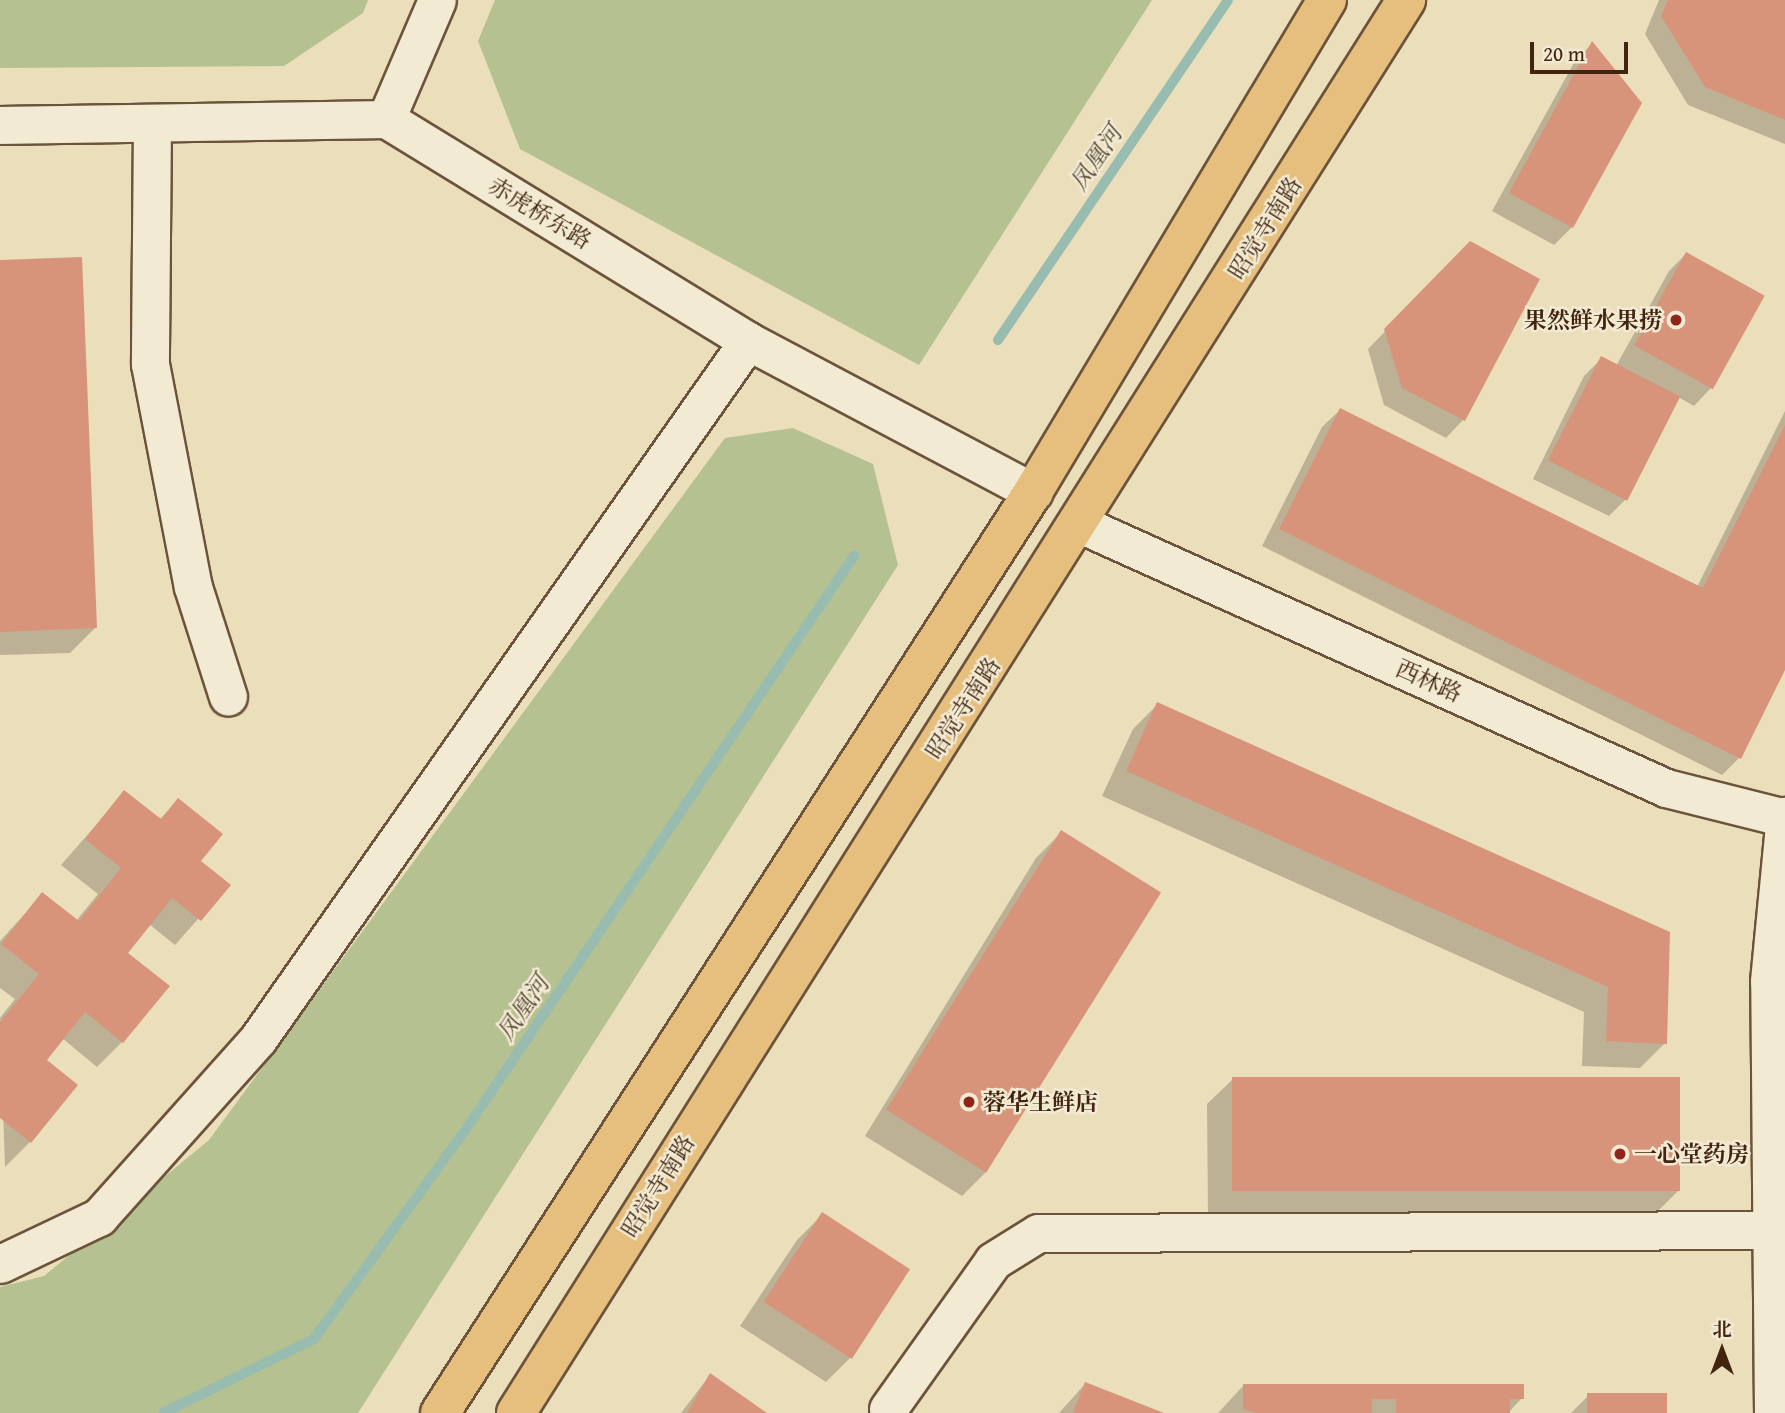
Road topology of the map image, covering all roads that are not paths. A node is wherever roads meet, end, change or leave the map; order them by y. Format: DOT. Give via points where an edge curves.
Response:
graph roads {
  1 [pos="437,0"];
  2 [pos="1327,0"];
  3 [pos="1406,0"];
  4 [pos="386,119"];
  5 [pos="152,122"];
  6 [pos="0,125"];
  7 [pos="748,341"];
  8 [pos="1033,492"];
  9 [pos="1080,524"];
  10 [pos="228,697"];
  11 [pos="1785,817"];
  12 [pos="1771,1230"];
  13 [pos="0,1264"];
  14 [pos="888,1409"];
  15 [pos="440,1413"];
  16 [pos="516,1413"];
  17 [pos="1773,1413"];
  1 -- 4 [label="street"];
  2 -- 8 [label="main road"];
  3 -- 9 [label="main road, 昭觉寺南路"];
  4 -- 5 [label="street"];
  4 -- 7 [label="street, 赤虎桥东路"];
  5 -- 6 [label="street"];
  5 -- 10 [label="street" via="150,364 192,587"];
  7 -- 8 [label="street, 赤虎桥东路"];
  7 -- 13 [label="street" via="258,1039 99,1217"];
  8 -- 15 [label="main road"];
  9 -- 11 [label="street, 西林路" via="1666,788"];
  9 -- 16 [label="main road, 昭觉寺南路"];
  11 -- 12 [label="street" via="1769,981"];
  12 -- 14 [label="street" via="1038,1233 993,1261"];
  12 -- 17 [label="street"];
}
